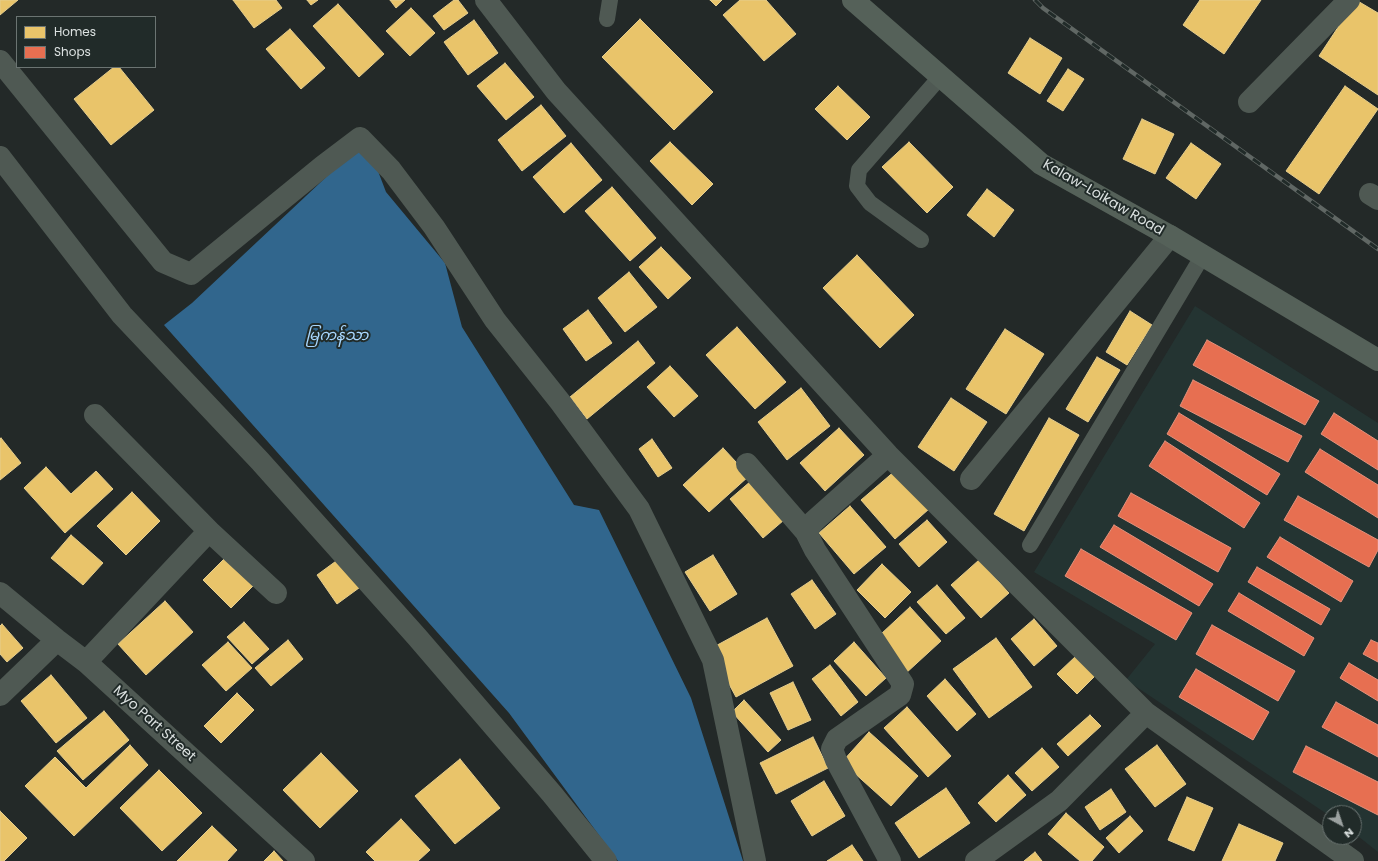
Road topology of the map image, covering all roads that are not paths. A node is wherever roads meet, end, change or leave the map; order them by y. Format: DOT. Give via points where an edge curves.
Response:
graph roads {
  1 [pos="486,0"];
  2 [pos="610,0"];
  3 [pos="853,0"];
  4 [pos="1349,0"];
  5 [pos="608,19"];
  6 [pos="0,61"];
  7 [pos="941,76"];
  8 [pos="1249,102"];
  9 [pos="0,157"];
  10 [pos="1170,236"];
  11 [pos="921,240"];
  12 [pos="1203,255"];
  13 [pos="1378,360"];
  14 [pos="95,415"];
  15 [pos="888,455"];
  16 [pos="747,464"];
  17 [pos="970,479"];
  18 [pos="209,531"];
  19 [pos="806,532"];
  20 [pos="1030,545"];
  21 [pos="0,593"];
  22 [pos="276,593"];
  23 [pos="57,640"];
  24 [pos="86,662"];
  25 [pos="0,695"];
  26 [pos="1146,713"];
  27 [pos="304,861"];
  28 [pos="606,861"];
  29 [pos="756,861"];
  30 [pos="890,861"];
  31 [pos="976,861"];
  32 [pos="1353,861"];
  1 -- 15 [label="street" via="556,91"];
  2 -- 5 [label="lane"];
  3 -- 7 [label="main road, Kalaw-Loikaw Road"];
  4 -- 8 [label="street"];
  6 -- 29 [label="street" via="163,262 190,274 360,138 391,170 434,227 495,320 561,403 639,509 713,660"];
  7 -- 10 [label="main road, Kalaw-Loikaw Road" via="1041,164"];
  7 -- 11 [label="lane" via="859,170 857,186 870,203"];
  9 -- 28 [label="street" via="122,315 260,461 417,637"];
  10 -- 12 [label="main road, Kalaw-Loikaw Road"];
  10 -- 17 [label="street"];
  12 -- 13 [label="main road, Kalaw-Loikaw Road"];
  12 -- 20 [label="lane"];
  14 -- 18 [label="street"];
  15 -- 19 [label="street" via="814,521"];
  15 -- 26 [label="street"];
  16 -- 19 [label="street"];
  18 -- 22 [label="street"];
  18 -- 24 [label="street"];
  19 -- 30 [label="street" via="815,550 903,684 900,695 837,739 832,749"];
  21 -- 23 [label="street, Myo Part Street"];
  23 -- 24 [label="street, Myo Part Street"];
  23 -- 25 [label="street"];
  24 -- 27 [label="street, Myo Part Street"];
  26 -- 31 [label="street" via="1059,801"];
  26 -- 32 [label="street"];
}
